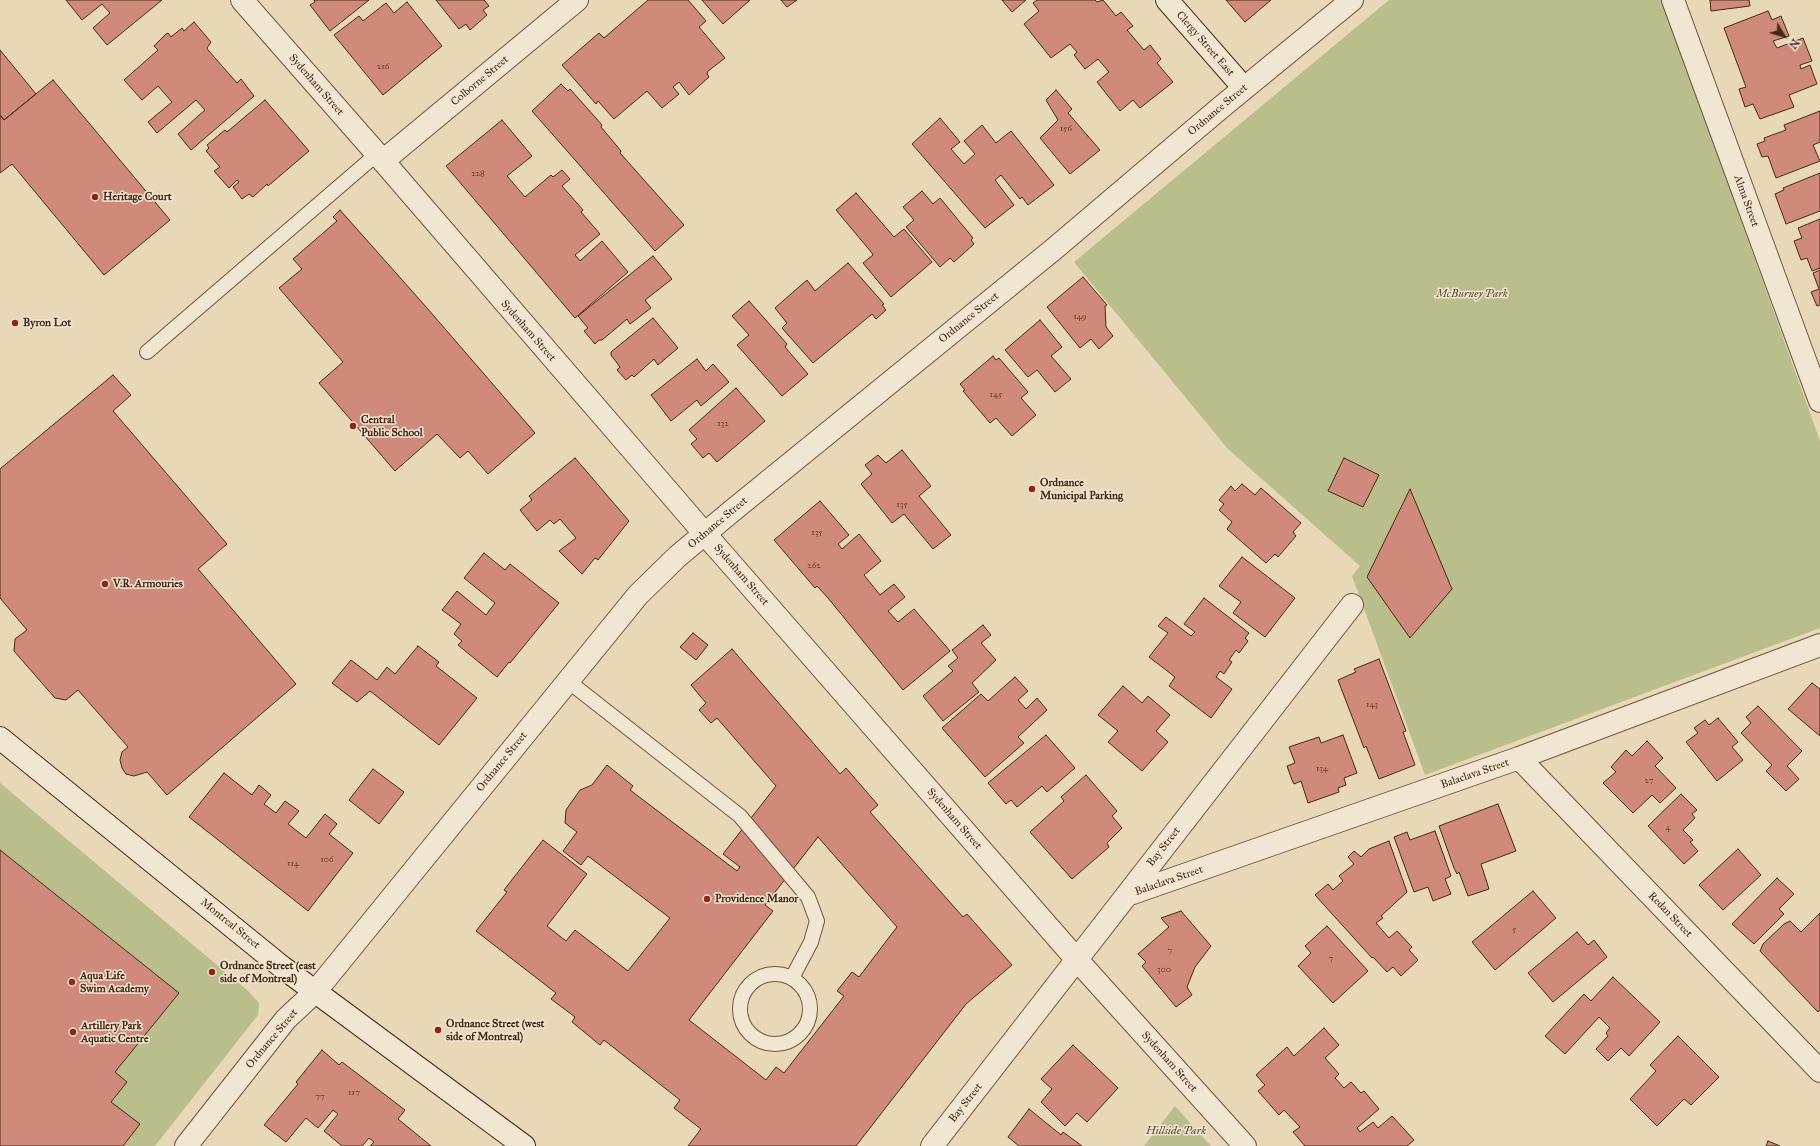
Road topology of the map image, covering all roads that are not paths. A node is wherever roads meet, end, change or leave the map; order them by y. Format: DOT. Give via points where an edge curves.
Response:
graph roads {
  1 [pos="242,0"];
  2 [pos="576,0"];
  3 [pos="1167,0"];
  4 [pos="1352,0"];
  5 [pos="1673,0"];
  6 [pos="1244,88"];
  7 [pos="380,158"];
  8 [pos="147,352"];
  9 [pos="1820,401"];
  10 [pos="705,534"];
  11 [pos="1352,605"];
  12 [pos="1820,645"];
  13 [pos="568,681"];
  14 [pos="0,738"];
  15 [pos="1519,758"];
  16 [pos="1127,895"];
  17 [pos="1078,960"];
  18 [pos="792,978"];
  19 [pos="315,992"];
  20 [pos="1820,1071"];
  21 [pos="186,1146"];
  22 [pos="524,1146"];
  23 [pos="932,1146"];
  24 [pos="1245,1146"];
  1 -- 7 [label="street, Sydenham Street"];
  2 -- 7 [label="street, Colborne Street"];
  3 -- 6 [label="street, Clergy Street East"];
  4 -- 6 [label="street, Ordnance Street"];
  5 -- 9 [label="street, Alma Street"];
  6 -- 10 [label="street, Ordnance Street" via="1054,249"];
  7 -- 8 [label="lane"];
  7 -- 10 [label="street, Sydenham Street"];
  10 -- 13 [label="street, Ordnance Street" via="638,595"];
  10 -- 17 [label="street, Sydenham Street"];
  11 -- 16 [label="street, Bay Street"];
  12 -- 15 [label="street, Balaclava Street"];
  13 -- 18 [label="lane" via="740,816 808,897 817,921 811,942"];
  13 -- 19 [label="street, Ordnance Street"];
  14 -- 19 [label="street, Montreal Street"];
  15 -- 16 [label="street, Balaclava Street"];
  15 -- 20 [label="street, Redan Street"];
  16 -- 17 [label="street, Bay Street"];
  17 -- 23 [label="street, Bay Street"];
  17 -- 24 [label="street, Sydenham Street"];
  18 -- 18 [label="lane" via="808,994 810,1017 797,1038 787,1043 763,1042 745,1027 740,1004 744,994 759,978 770,974"];
  19 -- 21 [label="street, Ordnance Street" via="286,1019"];
  19 -- 22 [label="street, Montreal Street"];
}
